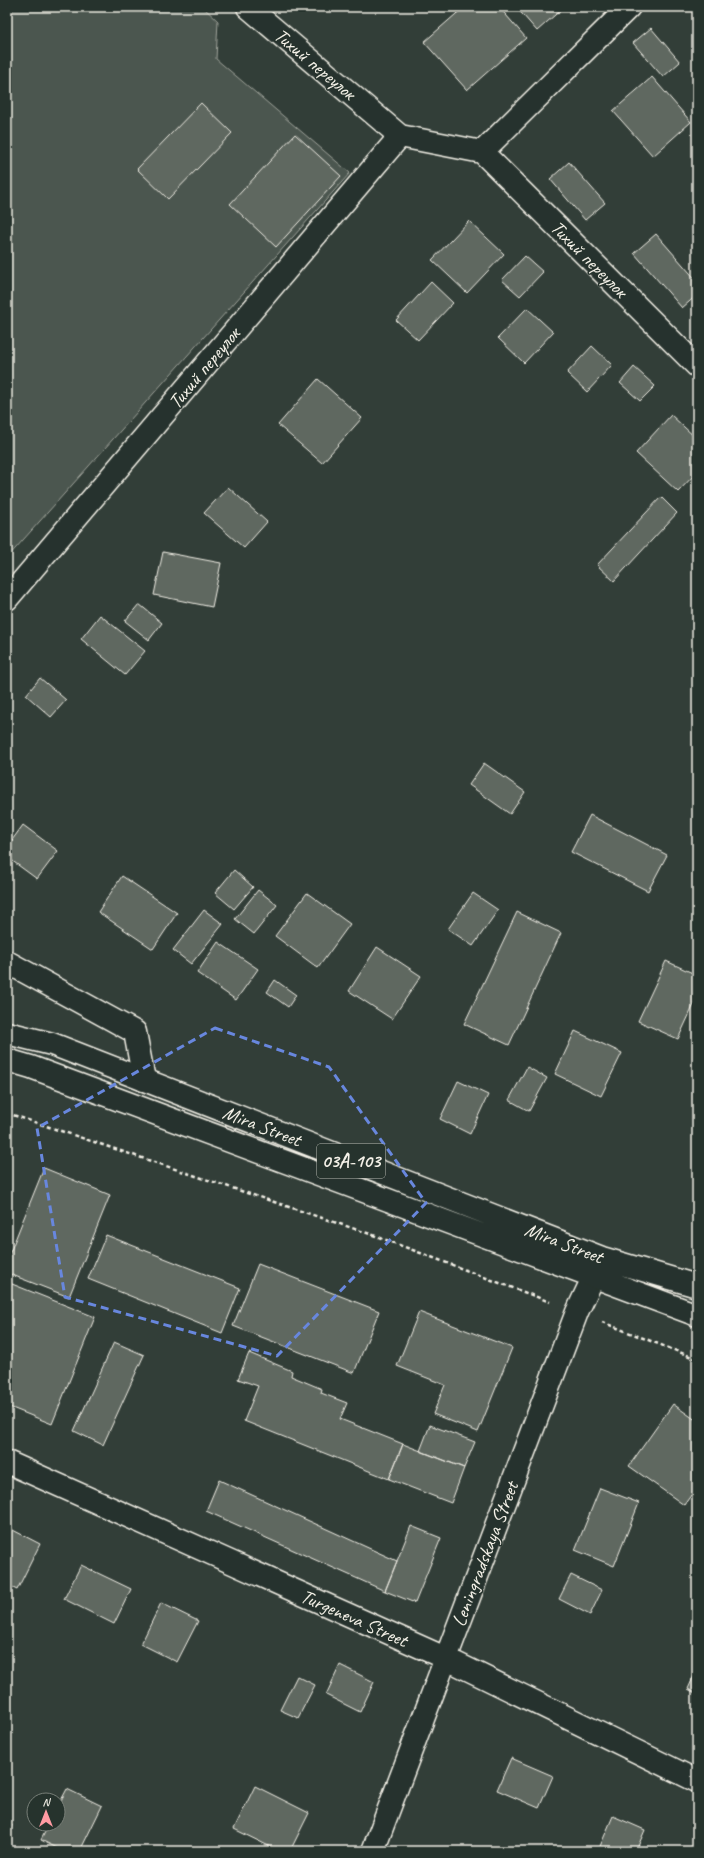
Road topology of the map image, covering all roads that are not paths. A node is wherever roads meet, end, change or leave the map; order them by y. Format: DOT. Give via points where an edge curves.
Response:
graph roads {
  1 [pos="248,7"];
  2 [pos="629,7"];
  3 [pos="400,136"];
  4 [pos="482,152"];
  5 [pos="697,366"];
  6 [pos="7,599"];
  7 [pos="7,962"];
  8 [pos="7,1033"];
  9 [pos="7,1060"];
  10 [pos="144,1080"];
  11 [pos="597,1268"];
  12 [pos="697,1286"];
  13 [pos="697,1315"];
  14 [pos="7,1462"];
  15 [pos="445,1658"];
  16 [pos="697,1781"];
  17 [pos="373,1851"];
  1 -- 3 [label="street, Тихий переулок"];
  2 -- 4 [label="street"];
  3 -- 4 [label="street, Тихий переулок"];
  3 -- 6 [label="street, Тихий переулок"];
  4 -- 5 [label="street, Тихий переулок"];
  7 -- 10 [label="street" via="135,1032"];
  8 -- 10 [label="street, Mira Street / 03А-103" via="52,1044"];
  9 -- 11 [label="street, Mira Street / 03А-103"];
  10 -- 11 [label="street, Mira Street / 03А-103"];
  11 -- 12 [label="street, Mira Street / 03А-103"];
  11 -- 13 [label="street, Mira Street / 03А-103"];
  11 -- 15 [label="street, Leningradskaya Street" via="577,1312"];
  14 -- 15 [label="street, Turgeneva Street"];
  15 -- 16 [label="street, Turgeneva Street"];
  15 -- 17 [label="street, Leningradskaya Street"];
}
